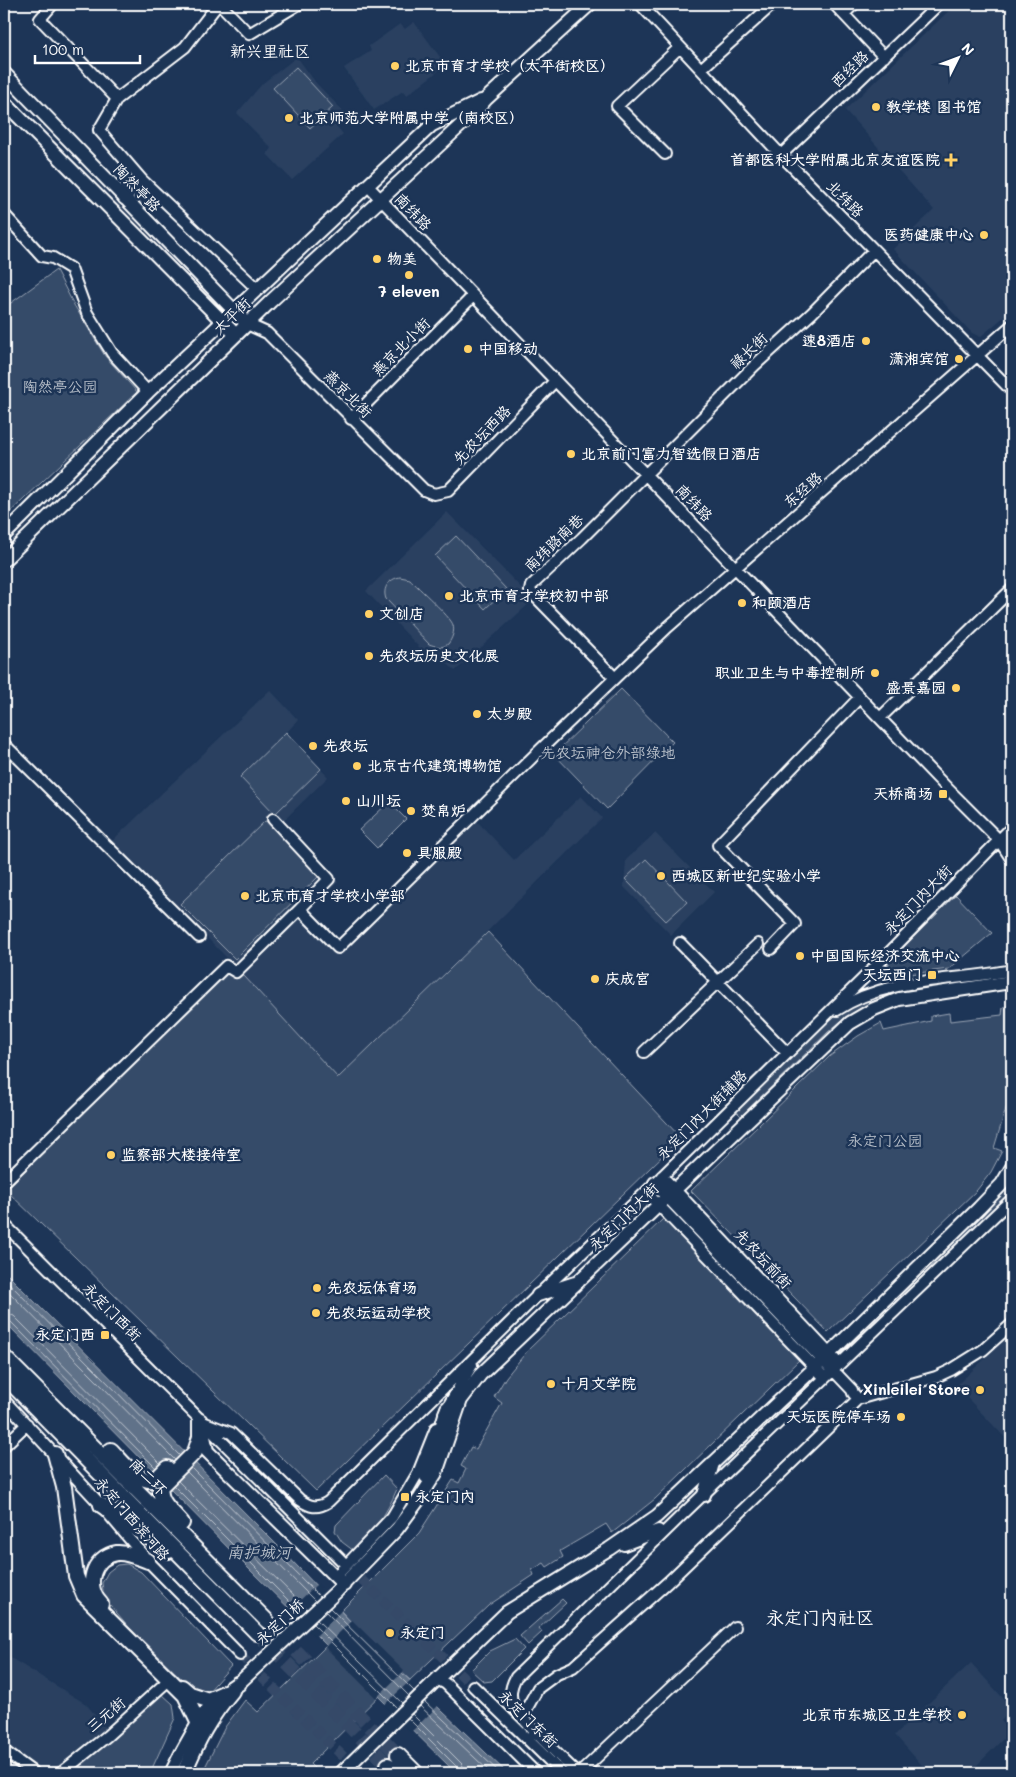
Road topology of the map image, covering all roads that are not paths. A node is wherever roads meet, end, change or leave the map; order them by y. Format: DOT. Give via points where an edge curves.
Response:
graph roads {
  1 [pos="53,4"];
  2 [pos="219,4"];
  3 [pos="299,4"];
  4 [pos="590,4"];
  5 [pos="640,4"];
  6 [pos="773,4"];
  7 [pos="834,4"];
  8 [pos="854,4"];
  9 [pos="937,4"];
  10 [pos="844,14"];
  11 [pos="680,47"];
  12 [pos="884,57"];
  13 [pos="701,69"];
  14 [pos="4,73"];
  15 [pos="117,99"];
  16 [pos="486,99"];
  17 [pos="4,102"];
  18 [pos="665,154"];
  19 [pos="781,155"];
  20 [pos="142,180"];
  21 [pos="368,186"];
  22 [pos="124,199"];
  23 [pos="380,199"];
  24 [pos="4,214"];
  25 [pos="874,250"];
  26 [pos="257,289"];
  27 [pos="472,296"];
  28 [pos="234,310"];
  29 [pos="222,322"];
  30 [pos="247,324"];
  31 [pos="1012,325"];
  32 [pos="236,335"];
  33 [pos="978,356"];
  34 [pos="554,382"];
  35 [pos="1012,391"];
  36 [pos="148,392"];
  37 [pos="351,419"];
  38 [pos="646,475"];
  39 [pos="424,490"];
  40 [pos="4,535"];
  41 [pos="4,560"];
  42 [pos="735,568"];
  43 [pos="1012,589"];
  44 [pos="615,678"];
  45 [pos="860,697"];
  46 [pos="880,718"];
  47 [pos="4,744"];
  48 [pos="273,820"];
  49 [pos="1012,827"];
  50 [pos="999,840"];
  51 [pos="1012,849"];
  52 [pos="1012,860"];
  53 [pos="300,909"];
  54 [pos="199,937"];
  55 [pos="680,943"];
  56 [pos="758,944"];
  57 [pos="771,949"];
  58 [pos="876,967"];
  59 [pos="1012,970"];
  60 [pos="1012,979"];
  61 [pos="980,981"];
  62 [pos="718,983"];
  63 [pos="912,984"];
  64 [pos="950,985"];
  65 [pos="818,1024"];
  66 [pos="644,1052"];
  67 [pos="787,1053"];
  68 [pos="1012,1167"];
  69 [pos="4,1182"];
  70 [pos="654,1184"];
  71 [pos="1012,1197"];
  72 [pos="667,1198"];
  73 [pos="4,1224"];
  74 [pos="580,1282"];
  75 [pos="538,1295"];
  76 [pos="1012,1324"];
  77 [pos="479,1354"];
  78 [pos="4,1357"];
  79 [pos="822,1360"];
  80 [pos="832,1371"];
  81 [pos="4,1376"];
  82 [pos="855,1396"];
  83 [pos="4,1400"];
  84 [pos="447,1408"];
  85 [pos="200,1421"];
  86 [pos="27,1424"];
  87 [pos="88,1441"];
  88 [pos="4,1446"];
  89 [pos="197,1450"];
  90 [pos="55,1454"];
  91 [pos="713,1463"];
  92 [pos="158,1483"];
  93 [pos="704,1495"];
  94 [pos="420,1498"];
  95 [pos="101,1505"];
  96 [pos="683,1514"];
  97 [pos="658,1531"];
  98 [pos="609,1549"];
  99 [pos="148,1561"];
  100 [pos="207,1561"];
  101 [pos="195,1569"];
  102 [pos="339,1576"];
  103 [pos="268,1621"];
  104 [pos="735,1626"];
  105 [pos="258,1633"];
  106 [pos="240,1655"];
  107 [pos="170,1679"];
  108 [pos="434,1682"];
  109 [pos="239,1683"];
  110 [pos="215,1696"];
  111 [pos="522,1717"];
  112 [pos="198,1722"];
  113 [pos="196,1743"];
  114 [pos="4,1751"];
  115 [pos="394,1764"];
  116 [pos="34,1773"];
  117 [pos="61,1773"];
  118 [pos="170,1773"];
  119 [pos="184,1773"];
  120 [pos="341,1773"];
  121 [pos="416,1773"];
  122 [pos="536,1773"];
  123 [pos="554,1773"];
  124 [pos="562,1773"];
  125 [pos="579,1773"];
  1 -- 15 [label="street" via="40,19"];
  2 -- 3 [label="street" via="249,34"];
  2 -- 15 [label="street" via="185,47"];
  4 -- 16 [label="main road, 太平街"];
  5 -- 11 [label="street, 北纬路"];
  6 -- 13 [label="street"];
  7 -- 10 [label="street"];
  8 -- 10 [label="street"];
  9 -- 12 [label="street, 西经路"];
  10 -- 12 [label="street"];
  11 -- 13 [label="street, 北纬路"];
  11 -- 18 [label="street" via="617,106"];
  12 -- 19 [label="street, 西经路"];
  13 -- 19 [label="street, 北纬路"];
  14 -- 22 [label="main road, 陶然亭路"];
  15 -- 20 [label="street" via="99,130"];
  16 -- 21 [label="main road, 太平街" via="432,125"];
  16 -- 23 [label="main road, 太平街"];
  17 -- 29 [label="main road"];
  19 -- 25 [label="street, 北纬路"];
  20 -- 22 [label="street"];
  20 -- 26 [label="street"];
  21 -- 23 [label="street, 南纬路"];
  21 -- 26 [label="main road, 太平街"];
  22 -- 28 [label="main road, 陶然亭路"];
  23 -- 27 [label="street, 南纬路"];
  23 -- 30 [label="main road, 太平街"];
  24 -- 36 [label="street" via="42,256 53,258 71,269 87,312 112,353"];
  25 -- 33 [label="street, 北纬路"];
  25 -- 38 [label="street, 禄长街"];
  26 -- 28 [label="main road, 太平街"];
  27 -- 34 [label="street, 南纬路"];
  27 -- 37 [label="street, 燕京北小街"];
  28 -- 29 [label="main road, 太平街"];
  28 -- 30 [label="main road, 陶然亭路"];
  29 -- 32 [label="main road"];
  29 -- 36 [label="main road, 太平街"];
  30 -- 32 [label="main road, 太平街"];
  30 -- 37 [label="street, 燕京北街" via="267,333"];
  31 -- 33 [label="street, 东经路"];
  32 -- 41 [label="main road, 太平街"];
  33 -- 35 [label="street, 北纬路"];
  33 -- 42 [label="street, 东经路"];
  34 -- 38 [label="street, 南纬路"];
  34 -- 39 [label="street, 先农坛西路" via="448,491 434,494"];
  36 -- 40 [label="main road, 太平街"];
  37 -- 39 [label="street, 燕京北街"];
  38 -- 42 [label="street, 南纬路"];
  38 -- 44 [label="street, 南纬路南巷" via="531,586 530,591"];
  42 -- 44 [label="street, 东经路"];
  42 -- 45 [label="street, 南纬路"];
  43 -- 46 [label="street"];
  44 -- 53 [label="street, 东经路" via="338,948"];
  45 -- 46 [label="street, 南纬路"];
  45 -- 57 [label="street" via="718,845 795,924"];
  46 -- 50 [label="street, 南纬路"];
  47 -- 54 [label="street"];
  48 -- 53 [label="street" via="329,879"];
  49 -- 50 [label="street, 永定门内大街"];
  50 -- 51 [label="street, 南纬路"];
  50 -- 52 [label="street, 南纬路"];
  50 -- 58 [label="street, 永定门内大街"];
  53 -- 69 [label="street" via="236,972 226,966"];
  55 -- 62 [label="street"];
  56 -- 62 [label="street"];
  58 -- 63 [label="street"];
  58 -- 65 [label="street, 永定门内大街"];
  59 -- 61 [label="street"];
  60 -- 61 [label="main road, 永定门内大街"];
  61 -- 64 [label="main road, 永定门内大街"];
  62 -- 66 [label="street"];
  62 -- 67 [label="street"];
  63 -- 64 [label="street"];
  63 -- 65 [label="street" via="864,996"];
  64 -- 72 [label="main road, 永定门内大街" via="899,999 850,1023"];
  65 -- 67 [label="street, 永定门内大街辅路"];
  67 -- 70 [label="street, 永定门内大街辅路"];
  68 -- 79 [label="main road" via="1002,1184 979,1208"];
  70 -- 72 [label="main road, 先农坛前街"];
  70 -- 75 [label="street, 永定门内大街辅路"];
  71 -- 80 [label="street"];
  72 -- 74 [label="main road, 永定门内大街"];
  72 -- 79 [label="main road, 先农坛前街"];
  73 -- 85 [label="street, 永定门西街"];
  74 -- 75 [label="main road"];
  74 -- 94 [label="main road, 永定门内大街" via="480,1375 461,1400 436,1473"];
  75 -- 77 [label="street, 永定门内大街辅路"];
  76 -- 82 [label="street" via="983,1350 936,1377"];
  77 -- 84 [label="street"];
  77 -- 85 [label="street" via="328,1502 318,1507 310,1507 300,1500 230,1433"];
  78 -- 87 [label="highway, 南二环"];
  79 -- 80 [label="main road, 先农坛前街"];
  79 -- 91 [label="main road"];
  80 -- 82 [label="street"];
  80 -- 93 [label="street"];
  81 -- 101 [label="highway, 南二环"];
  82 -- 111 [label="street" via="668,1582 572,1668 556,1674 538,1688"];
  83 -- 86 [label="street, 永定门西滨河路"];
  84 -- 94 [label="main road"];
  84 -- 102 [label="street" via="418,1473 392,1517"];
  85 -- 89 [label="highway"];
  85 -- 102 [label="street, 永定门西街"];
  86 -- 88 [label="street"];
  86 -- 90 [label="street, 永定门西滨河路"];
  87 -- 92 [label="highway" via="103,1443 138,1476"];
  87 -- 100 [label="highway, 南二环"];
  89 -- 92 [label="highway"];
  89 -- 102 [label="main road"];
  90 -- 95 [label="street, 永定门西滨河路"];
  90 -- 107 [label="highway" via="64,1487 76,1576 84,1596"];
  91 -- 93 [label="main road"];
  91 -- 98 [label="main road" via="657,1516"];
  92 -- 100 [label="highway" via="162,1500 198,1541"];
  93 -- 96 [label="street"];
  94 -- 102 [label="main road, 永定门内大街" via="397,1529"];
  95 -- 99 [label="street, 永定门西滨河路"];
  95 -- 101 [label="highway"];
  96 -- 97 [label="street"];
  96 -- 111 [label="street" via="516,1677 511,1698"];
  97 -- 98 [label="main road"];
  98 -- 108 [label="main road" via="507,1612"];
  99 -- 106 [label="street, 永定门西滨河路"];
  99 -- 107 [label="highway" via="119,1553 110,1555 94,1569 91,1581 94,1597"];
  100 -- 103 [label="highway, 南二环"];
  101 -- 105 [label="highway, 南二环"];
  102 -- 109 [label="main road, 永定门桥, bridge"];
  104 -- 125 [label="street"];
  107 -- 110 [label="highway" via="199,1698 208,1700"];
  107 -- 112 [label="highway" via="185,1695"];
  107 -- 117 [label="street, 三元街"];
  108 -- 120 [label="main road, bridge"];
  108 -- 122 [label="street" via="446,1684"];
  109 -- 110 [label="highway"];
  109 -- 113 [label="highway"];
  110 -- 112 [label="street"];
  111 -- 125 [label="street"];
  112 -- 113 [label="highway"];
  112 -- 118 [label="street"];
  113 -- 119 [label="highway"];
  114 -- 116 [label="street"];
  115 -- 121 [label="highway"];
  123 -- 124 [label="street, 永定门东街" via="471,1687"];
}
